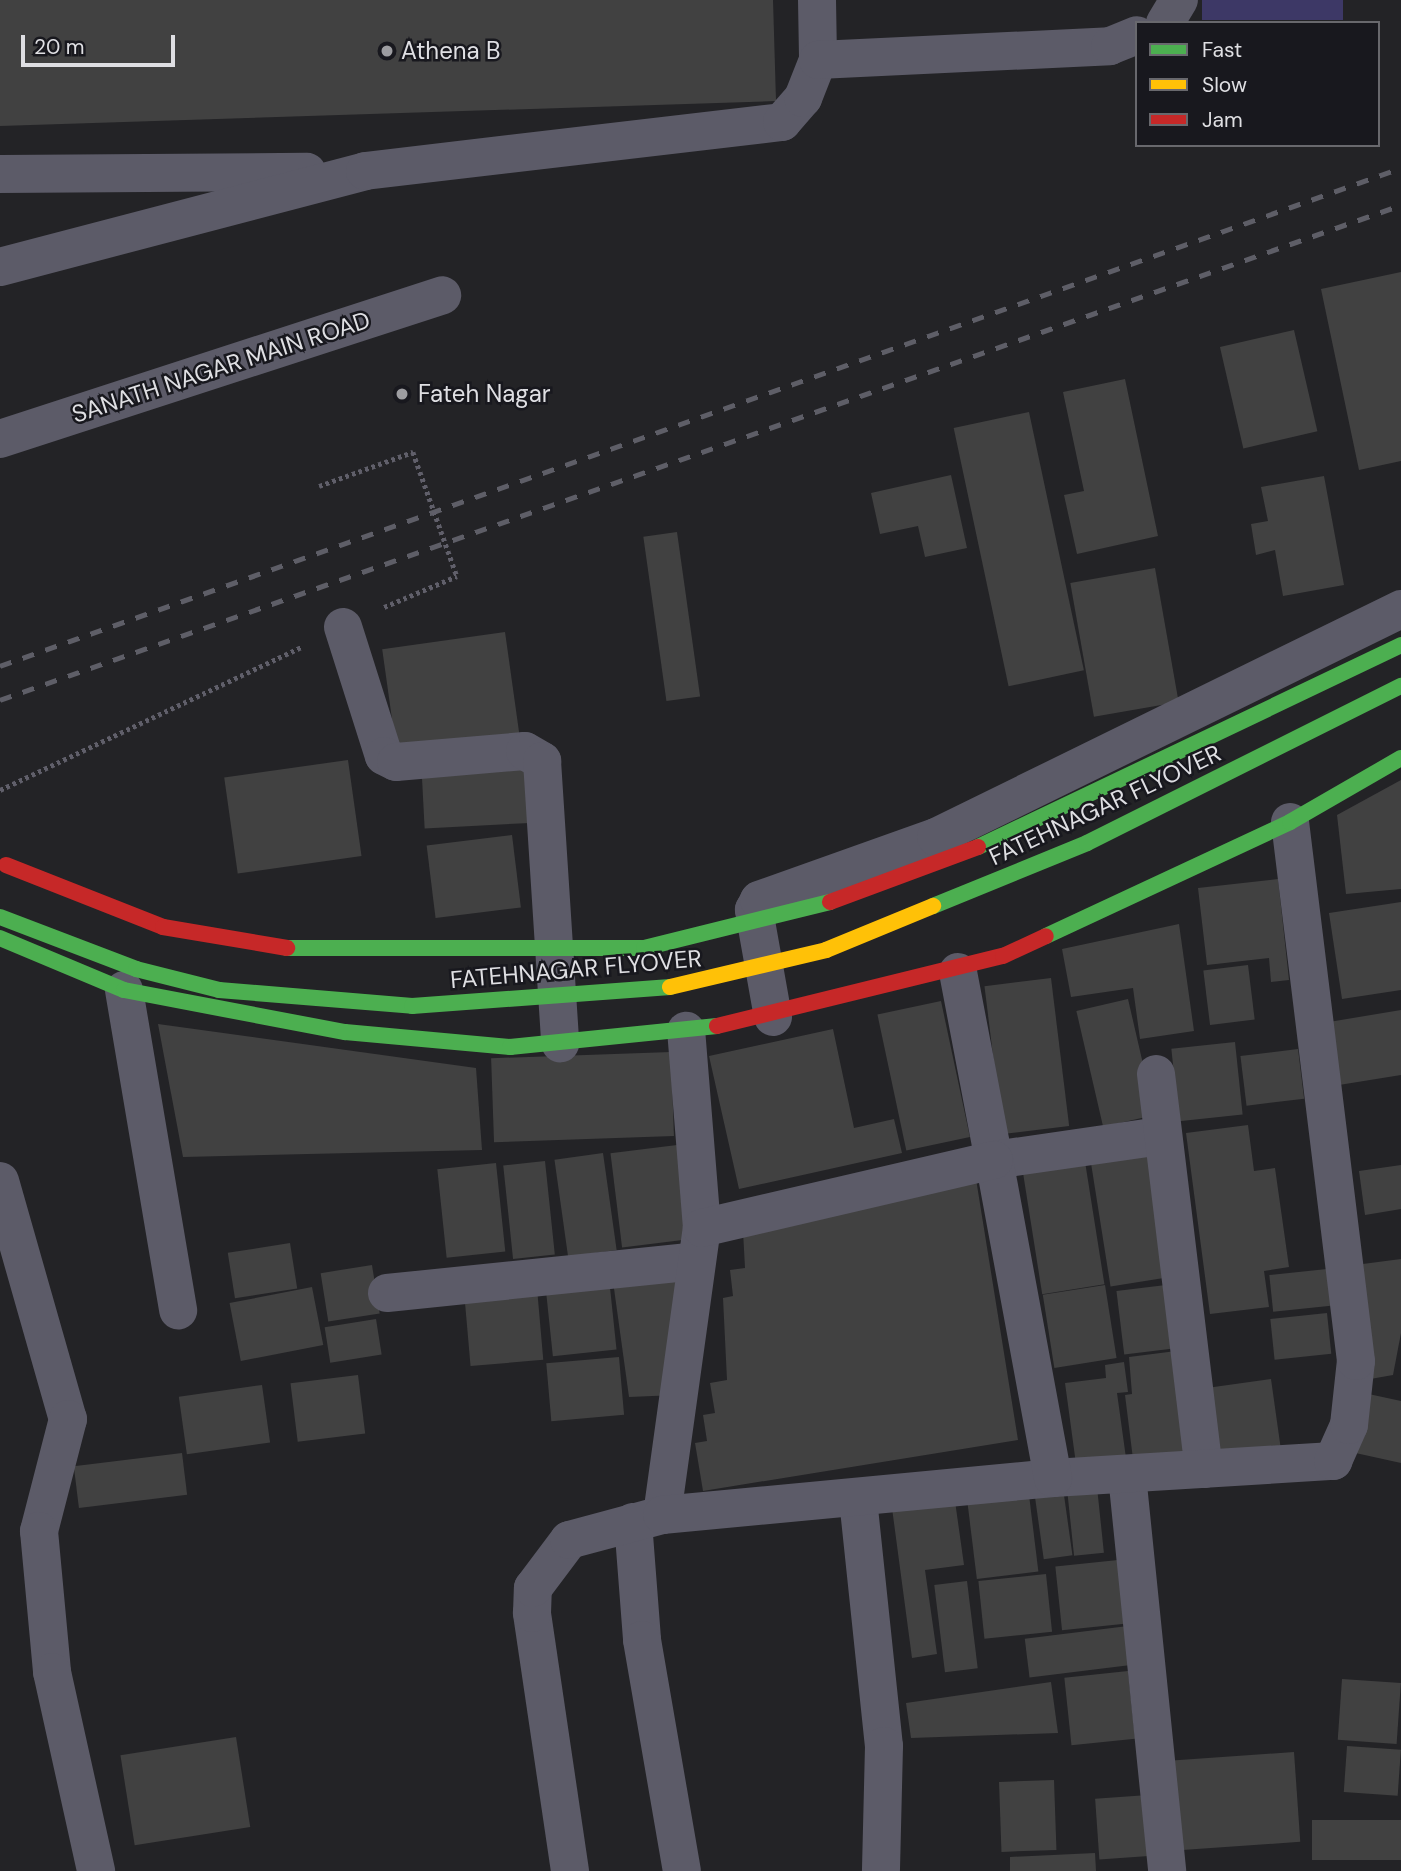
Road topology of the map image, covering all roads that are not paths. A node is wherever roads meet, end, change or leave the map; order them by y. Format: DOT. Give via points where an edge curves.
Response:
graph roads {
  1 [pos="817,0"];
  2 [pos="1179,0"];
  3 [pos="1166,21"];
  4 [pos="1135,36"];
  5 [pos="818,60"];
  6 [pos="365,171"];
  7 [pos="0,174"];
  8 [pos="0,267"];
  9 [pos="442,295"];
  10 [pos="0,439"];
  11 [pos="1401,609"];
  12 [pos="343,626"];
  13 [pos="1401,645"];
  14 [pos="1401,686"];
  15 [pos="1401,758"];
  16 [pos="1290,822"];
  17 [pos="0,863"];
  18 [pos="0,917"];
  19 [pos="0,939"];
  20 [pos="958,972"];
  21 [pos="124,990"];
  22 [pos="772,1017"];
  23 [pos="686,1031"];
  24 [pos="560,1043"];
  25 [pos="1156,1074"];
  26 [pos="1161,1136"];
  27 [pos="994,1160"];
  28 [pos="0,1181"];
  29 [pos="699,1244"];
  30 [pos="387,1293"];
  31 [pos="178,1310"];
  32 [pos="1204,1469"];
  33 [pos="1127,1475"];
  34 [pos="1053,1478"];
  35 [pos="859,1499"];
  36 [pos="648,1518"];
  37 [pos="96,1871"];
  38 [pos="570,1871"];
  39 [pos="682,1871"];
  40 [pos="881,1871"];
  41 [pos="1167,1871"];
  1 -- 5 [label="street"];
  2 -- 3 [label="street"];
  4 -- 5 [label="street" via="1110,46"];
  5 -- 6 [label="street" via="803,97 782,122"];
  6 -- 7 [label="street"];
  6 -- 8 [label="street"];
  9 -- 10 [label="street, SANATH NAGAR MAIN ROAD"];
  11 -- 22 [label="street" via="936,837 759,900 754,910"];
  12 -- 24 [label="street" via="384,755 396,762 525,751 542,761"];
  13 -- 17 [label="main road, FATEHNAGAR FLYOVER, bridge" via="990,842 807,911 644,948 546,953 280,948 163,927"];
  14 -- 18 [label="main road, FATEHNAGAR FLYOVER, bridge" via="1087,843 826,950 694,985 412,1006 344,1003 219,990 136,969"];
  15 -- 16 [label="main road"];
  16 -- 20 [label="main road"];
  16 -- 32 [label="street" via="1356,1361 1349,1424 1333,1461"];
  19 -- 21 [label="main road"];
  20 -- 22 [label="main road"];
  20 -- 27 [label="street"];
  21 -- 24 [label="main road" via="345,1032 510,1047"];
  21 -- 31 [label="street"];
  22 -- 23 [label="main road"];
  23 -- 24 [label="main road"];
  23 -- 29 [label="street"];
  25 -- 26 [label="street"];
  26 -- 27 [label="street"];
  26 -- 32 [label="street"];
  27 -- 29 [label="street"];
  27 -- 34 [label="street"];
  28 -- 37 [label="street" via="68,1419 39,1531 52,1672"];
  29 -- 30 [label="street"];
  29 -- 36 [label="street"];
  32 -- 33 [label="street"];
  33 -- 34 [label="street"];
  33 -- 41 [label="street"];
  34 -- 35 [label="street"];
  35 -- 36 [label="street"];
  35 -- 40 [label="street" via="884,1746"];
  36 -- 38 [label="street" via="569,1540 533,1588"];
  36 -- 39 [label="street" via="642,1640"];
}
